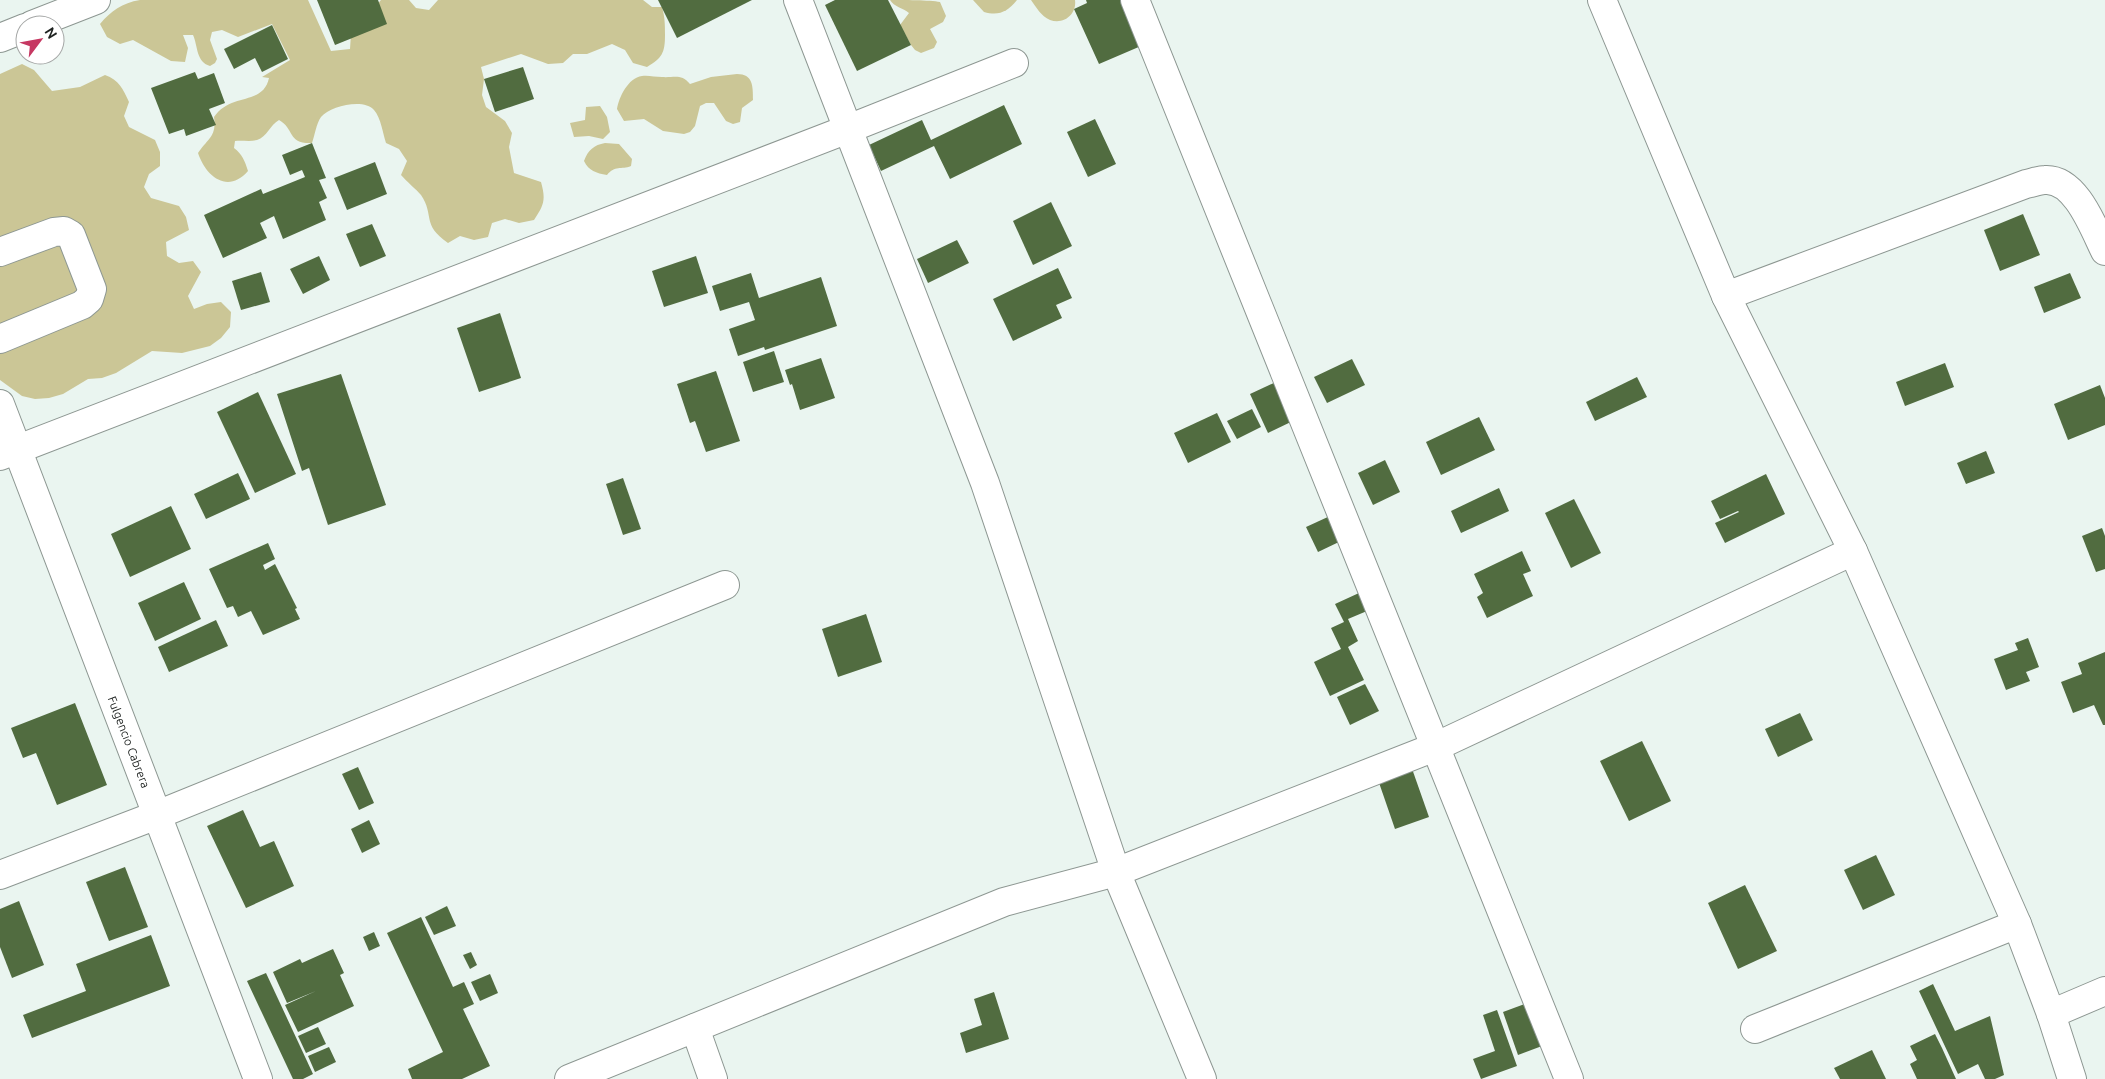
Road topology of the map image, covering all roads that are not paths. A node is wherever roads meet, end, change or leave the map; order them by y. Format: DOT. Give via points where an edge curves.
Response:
graph roads {
  1 [pos="96,0"];
  2 [pos="798,0"];
  3 [pos="1135,0"];
  4 [pos="1602,0"];
  5 [pos="58,15"];
  6 [pos="15,32"];
  7 [pos="0,38"];
  8 [pos="1014,63"];
  9 [pos="848,129"];
  10 [pos="2105,251"];
  11 [pos="0,252"];
  12 [pos="1726,296"];
  13 [pos="0,339"];
  14 [pos="0,404"];
  15 [pos="8,453"];
  16 [pos="1853,551"];
  17 [pos="726,586"];
  18 [pos="1434,747"];
  19 [pos="157,815"];
  20 [pos="1116,872"];
  21 [pos="0,874"];
  22 [pos="2017,924"];
  23 [pos="2105,991"];
  24 [pos="2051,1014"];
  25 [pos="695,1028"];
  26 [pos="1754,1029"];
  27 [pos="258,1079"];
  28 [pos="569,1079"];
  29 [pos="713,1079"];
  30 [pos="1202,1079"];
  31 [pos="1569,1079"];
  32 [pos="2072,1079"];
  1 -- 5 [label="street"];
  2 -- 9 [label="street"];
  3 -- 18 [label="street"];
  4 -- 12 [label="street"];
  6 -- 7 [label="street"];
  8 -- 9 [label="street"];
  9 -- 15 [label="street"];
  9 -- 20 [label="street" via="985,482"];
  10 -- 12 [label="street" via="2078,199 2058,182 2046,180 2026,184"];
  11 -- 13 [label="street" via="64,231 71,235 92,289 89,299 82,305"];
  12 -- 16 [label="street"];
  14 -- 15 [label="street, Fulgencio Cabrera"];
  15 -- 19 [label="street, Fulgencio Cabrera"];
  16 -- 18 [label="street"];
  16 -- 22 [label="street"];
  17 -- 19 [label="street"];
  18 -- 20 [label="street"];
  18 -- 31 [label="street"];
  19 -- 21 [label="street"];
  19 -- 27 [label="street, Fulgencio Cabrera"];
  20 -- 25 [label="street" via="1004,902"];
  20 -- 30 [label="street"];
  22 -- 24 [label="street"];
  22 -- 26 [label="street"];
  23 -- 24 [label="street"];
  24 -- 32 [label="street"];
  25 -- 28 [label="street"];
  25 -- 29 [label="street"];
}
